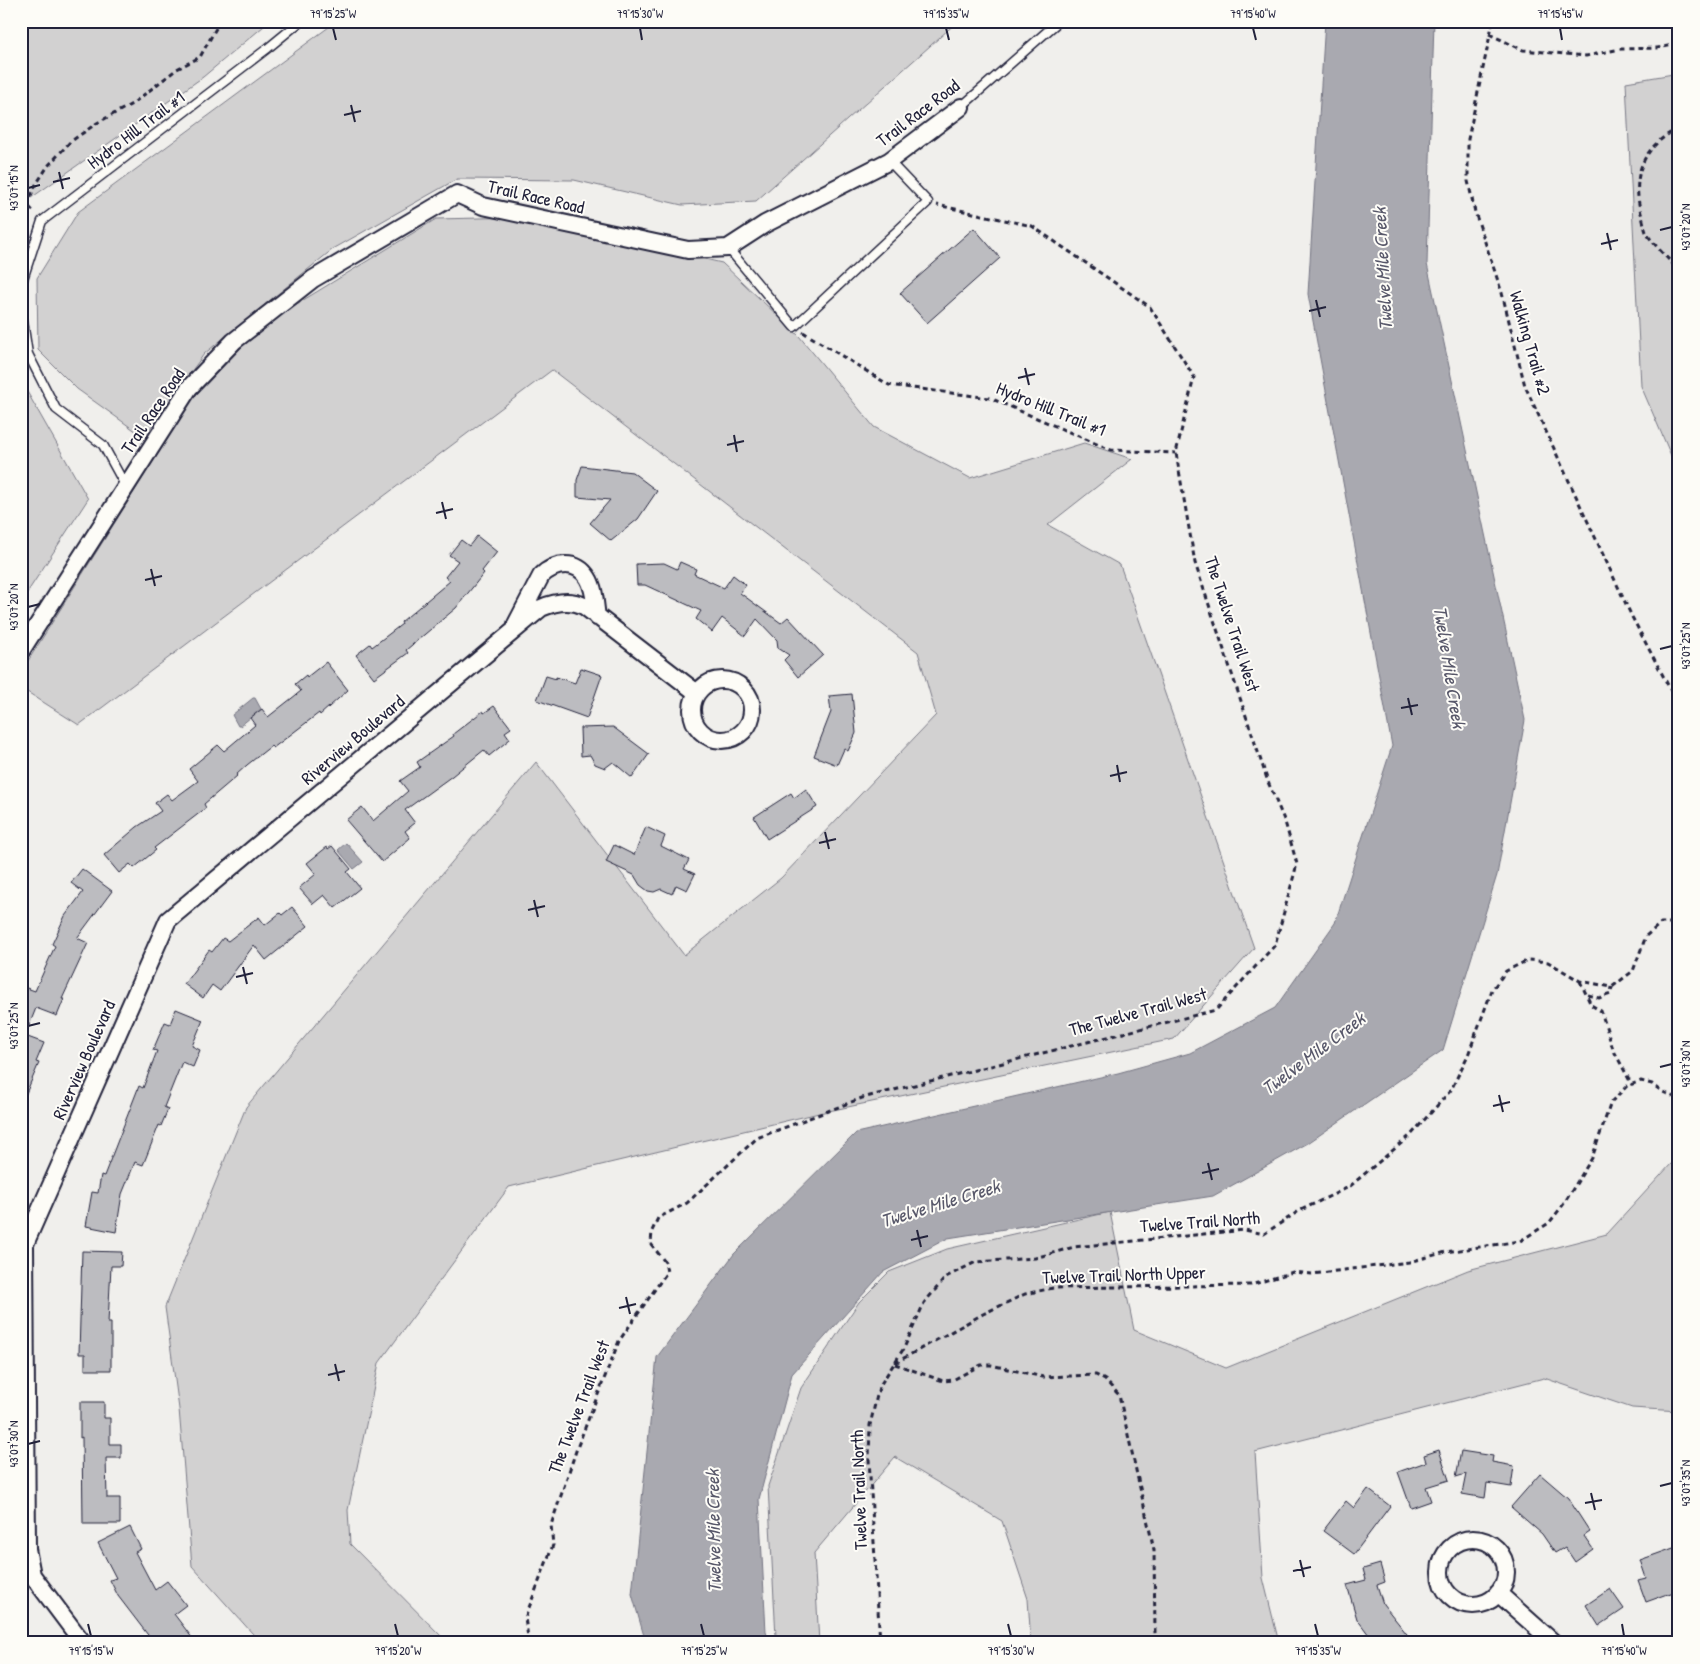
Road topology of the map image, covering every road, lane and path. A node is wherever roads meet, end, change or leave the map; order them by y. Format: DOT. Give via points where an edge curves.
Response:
graph roads {
  1 [pos="220,21"];
  2 [pos="300,21"];
  3 [pos="1059,21"];
  4 [pos="1493,21"];
  5 [pos="1489,34"];
  6 [pos="1679,44"];
  7 [pos="962,107"];
  8 [pos="1679,128"];
  9 [pos="889,161"];
  10 [pos="928,202"];
  11 [pos="27,205"];
  12 [pos="728,248"];
  13 [pos="1679,270"];
  14 [pos="21,285"];
  15 [pos="21,308"];
  16 [pos="794,327"];
  17 [pos="1176,452"];
  18 [pos="126,487"];
  19 [pos="597,617"];
  20 [pos="510,635"];
  21 [pos="21,652"];
  22 [pos="698,693"];
  23 [pos="1679,706"];
  24 [pos="1679,923"];
  25 [pos="1580,980"];
  26 [pos="1612,987"];
  27 [pos="1587,995"];
  28 [pos="1632,1085"];
  29 [pos="1679,1099"];
  30 [pos="23,1244"];
  31 [pos="894,1364"];
  32 [pos="1498,1593"];
  33 [pos="83,1643"];
  34 [pos="529,1643"];
  35 [pos="880,1643"];
  36 [pos="1159,1643"];
  37 [pos="1554,1643"];
  1 -- 11 [label="path" via="200,57 177,69 132,104 70,142 48,166"];
  2 -- 14 [label="lane, Hydro Hill Trail #1" via="42,221"];
  3 -- 7 [label="lane, Trail Race Road"];
  4 -- 5 [label="path, Walking Trail #2"];
  5 -- 6 [label="path" via="1523,50 1586,56 1620,49"];
  5 -- 23 [label="path, Walking Trail #2" via="1468,138 1468,181 1475,212 1502,293 1525,386 1632,618"];
  7 -- 9 [label="street, Trail Race Road"];
  8 -- 13 [label="path" via="1663,136 1643,160 1637,181 1638,202 1647,233"];
  9 -- 10 [label="lane"];
  9 -- 12 [label="street, Trail Race Road" via="765,224"];
  10 -- 16 [label="lane"];
  10 -- 17 [label="path, The Twelve Trail West" via="1032,226 1150,307 1194,377"];
  12 -- 16 [label="lane"];
  12 -- 18 [label="street, Trail Race Road" via="688,250 483,206 457,194 312,279 234,341 189,388"];
  15 -- 18 [label="lane" via="28,354 56,408 103,445"];
  16 -- 17 [label="path, Hydro Hill Trail #1" via="889,385 990,398 1111,450"];
  17 -- 34 [label="path, The Twelve Trail West" via="1195,563 1297,864 1275,945 1216,1010 862,1098 757,1138 687,1203 658,1218 651,1244 665,1262 667,1272 619,1341 577,1448 551,1525 553,1545 525,1618"];
  18 -- 21 [label="street, Trail Race Road"];
  19 -- 20 [label="street, Riverview Boulevard" via="580,604 556,603 536,611"];
  19 -- 20 [label="street, Riverview Boulevard" via="588,578 576,567 560,565 540,576"];
  19 -- 22 [label="street, Riverview Boulevard"];
  20 -- 30 [label="street, Riverview Boulevard" via="168,920"];
  24 -- 26 [label="path" via="1661,923 1646,936 1633,971"];
  25 -- 26 [label="path, Twelve Trail North"];
  25 -- 27 [label="path"];
  25 -- 31 [label="path, Twelve Trail North" via="1548,962 1528,960 1506,971 1492,990 1451,1090 1411,1135 1349,1188 1299,1211 1264,1234 1246,1230 1074,1247 1035,1258 976,1262 946,1277 924,1303"];
  26 -- 27 [label="path" via="1611,994 1599,998"];
  27 -- 28 [label="path" via="1591,1005 1601,1011 1613,1049"];
  28 -- 29 [label="path" via="1641,1082 1652,1084"];
  28 -- 31 [label="path, Twelve Trail North Upper" via="1610,1102 1592,1158 1563,1205 1549,1223 1520,1241 1446,1252 1409,1262 1312,1274 1293,1272 1251,1285 1054,1288 1026,1294 983,1314"];
  30 -- 33 [label="street, Riverview Boulevard" via="27,1549 32,1575"];
  31 -- 35 [label="path, Twelve Trail North" via="879,1387 870,1425 869,1459"];
  31 -- 36 [label="path" via="943,1381 953,1380 981,1365 1043,1377 1096,1375 1106,1380 1119,1395 1154,1550 1156,1634"];
  32 -- 32 [label="street" via="1481,1604 1470,1605 1451,1597 1444,1590 1439,1569 1447,1550 1455,1543 1475,1538 1494,1546 1501,1554 1506,1574"];
  32 -- 37 [label="street"];
}
